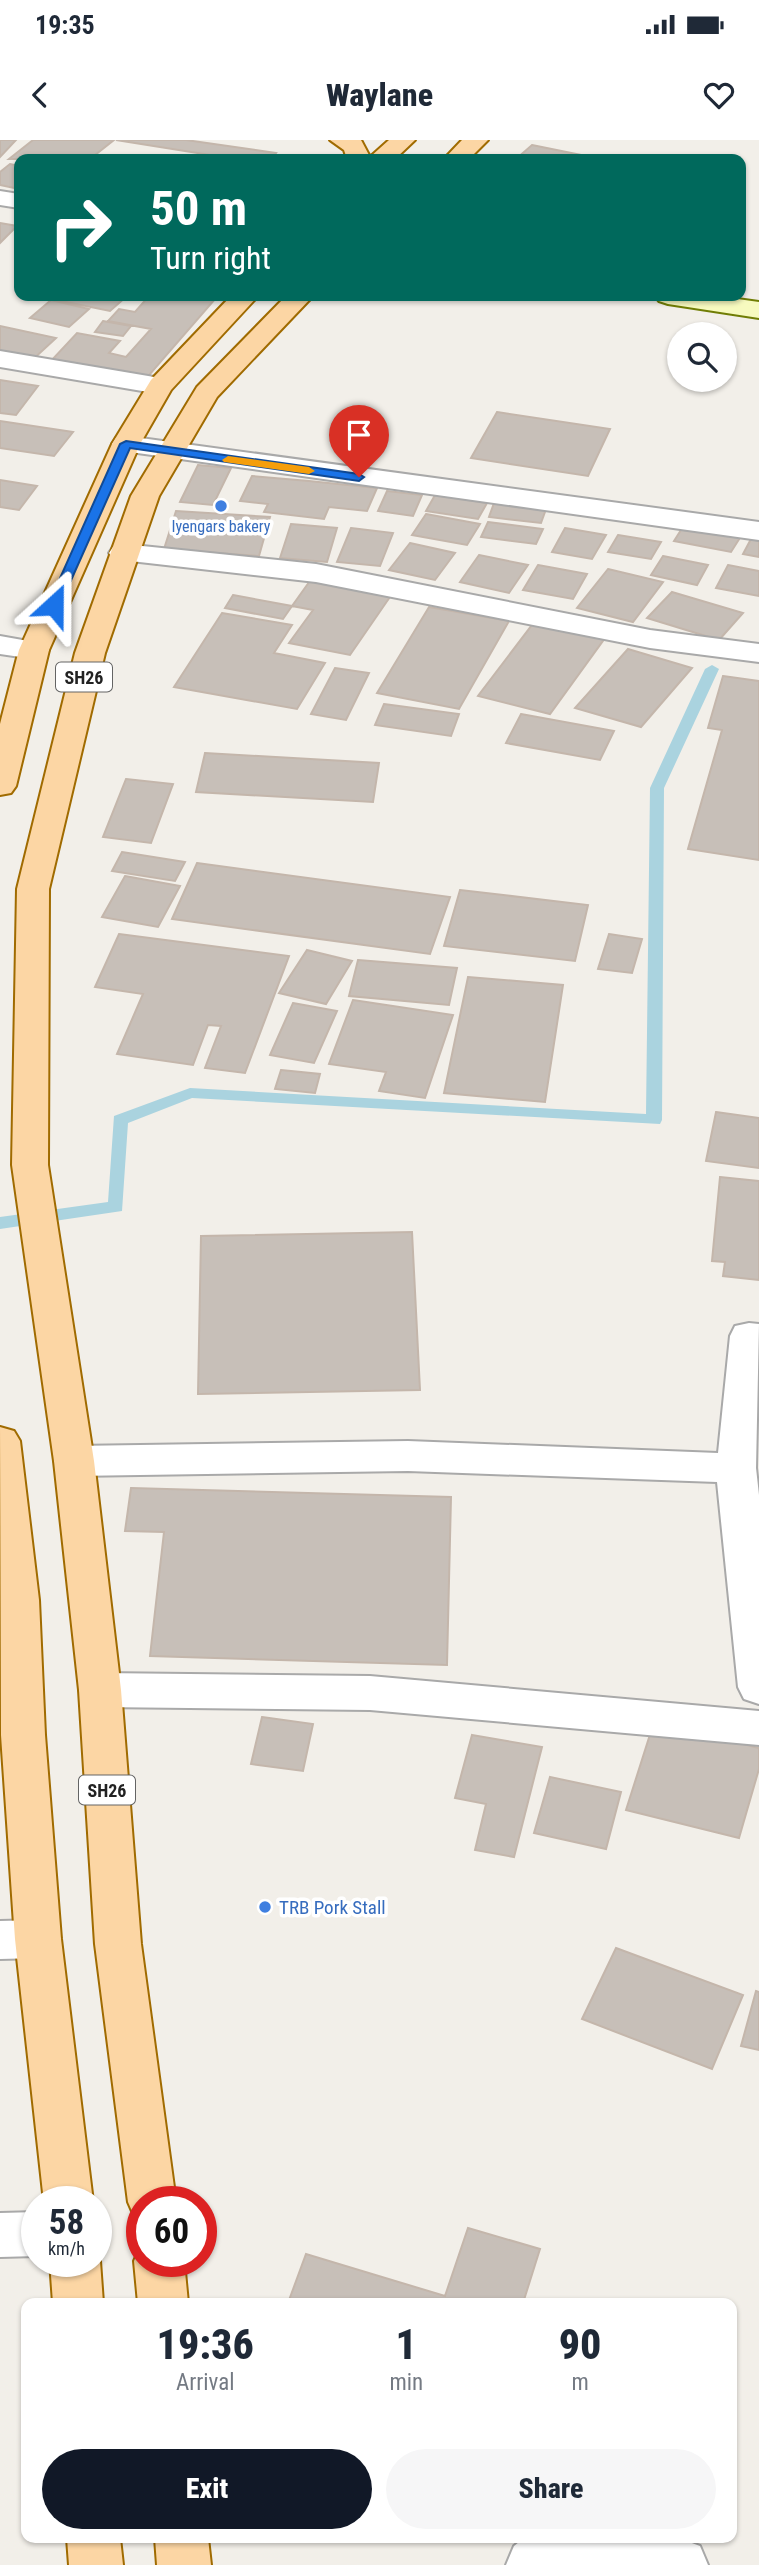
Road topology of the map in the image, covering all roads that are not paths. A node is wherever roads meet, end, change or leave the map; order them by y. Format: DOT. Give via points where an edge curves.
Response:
graph roads {
  1 [pos="342,140"];
  2 [pos="403,140"];
  3 [pos="476,140"];
  4 [pos="357,154"];
  5 [pos="387,154"];
  6 [pos="461,154"];
  7 [pos="240,301"];
  8 [pos="295,301"];
  9 [pos="700,301"];
  10 [pos="759,310"];
  11 [pos="0,359"];
  12 [pos="160,386"];
  13 [pos="126,444"];
  14 [pos="172,452"];
  15 [pos="759,531"];
  16 [pos="123,553"];
  17 [pos="0,645"];
  18 [pos="34,650"];
  19 [pos="759,653"];
  20 [pos="0,786"];
  21 [pos="759,1337"];
  22 [pos="0,1441"];
  23 [pos="74,1461"];
  24 [pos="736,1468"];
  25 [pos="759,1687"];
  26 [pos="100,1690"];
  27 [pos="759,1728"];
  28 [pos="11,1735"];
  29 [pos="19,1940"];
  30 [pos="66,2186"];
  31 [pos="150,2186"];
  32 [pos="21,2234"];
  33 [pos="0,2235"];
  34 [pos="76,2277"];
  35 [pos="161,2277"];
  36 [pos="78,2298"];
  37 [pos="163,2298"];
  38 [pos="94,2543"];
  39 [pos="182,2543"];
  40 [pos="96,2565"];
  41 [pos="184,2565"];
  42 [pos="533,2565"];
  43 [pos="681,2565"];
  1 -- 4 [label="main road" via="355,146"];
  2 -- 5 [label="main road"];
  3 -- 6 [label="main road"];
  7 -- 12 [label="main road, SH26"];
  8 -- 14 [label="main road, SH26" via="206,393"];
  9 -- 10 [label="street"];
  11 -- 12 [label="street"];
  12 -- 13 [label="main road, SH26"];
  13 -- 14 [label="street"];
  13 -- 18 [label="main road, SH26"];
  14 -- 15 [label="street"];
  14 -- 16 [label="main road, SH26" via="145,496"];
  16 -- 19 [label="street" via="316,573 650,639"];
  16 -- 23 [label="main road, SH26" via="90,653 33,889 30,1165"];
  17 -- 18 [label="street"];
  18 -- 20 [label="main road, SH26"];
  21 -- 24 [label="street" via="749,1336"];
  22 -- 28 [label="main road" via="18,1600"];
  23 -- 24 [label="street" via="408,1456"];
  23 -- 26 [label="main road, SH26"];
  24 -- 25 [label="street"];
  26 -- 27 [label="street" via="370,1693"];
  26 -- 31 [label="main road, SH26" via="118,1944"];
  28 -- 29 [label="main road"];
  29 -- 30 [label="main road"];
  32 -- 33 [label="street"];
  34 -- 36 [label="main road"];
  35 -- 37 [label="main road"];
  38 -- 40 [label="main road"];
  39 -- 41 [label="main road"];
  42 -- 43 [label="street" via="548,2551"];
}
